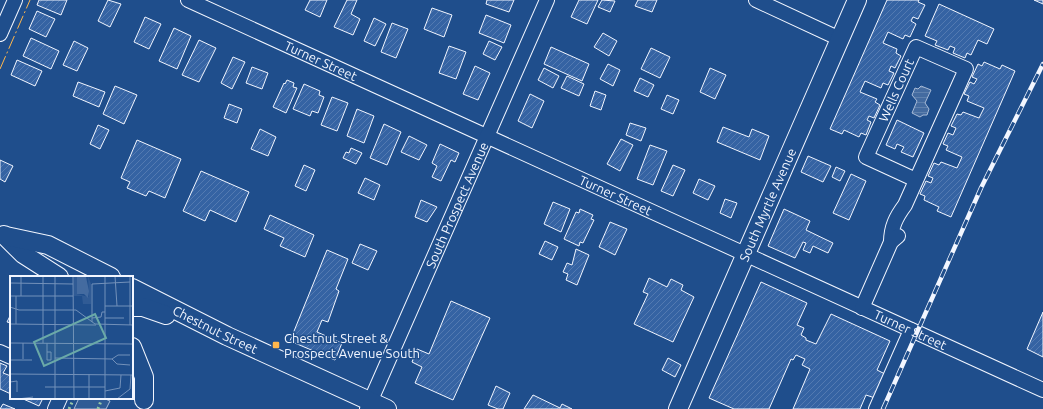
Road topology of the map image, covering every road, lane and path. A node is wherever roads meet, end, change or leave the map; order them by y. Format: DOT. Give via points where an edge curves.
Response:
graph roads {
  1 [pos="15,0"];
  2 [pos="188,0"];
  3 [pos="547,0"];
  4 [pos="756,0"];
  5 [pos="858,0"];
  6 [pos="0,34"];
  7 [pos="840,39"];
  8 [pos="487,136"];
  9 [pos="916,180"];
  10 [pos="3,234"];
  11 [pos="746,254"];
  12 [pos="57,276"];
  13 [pos="109,276"];
  14 [pos="133,289"];
  15 [pos="133,307"];
  16 [pos="862,308"];
  17 [pos="910,330"];
  18 [pos="227,336"];
  19 [pos="133,350"];
  20 [pos="0,352"];
  21 [pos="10,357"];
  22 [pos="133,375"];
  23 [pos="1043,390"];
  24 [pos="60,399"];
  25 [pos="145,405"];
  26 [pos="375,407"];
  27 [pos="55,409"];
  28 [pos="678,409"];
  29 [pos="876,409"];
  1 -- 6 [label="street"];
  2 -- 8 [label="street, Turner Street"];
  3 -- 8 [label="street, South Prospect Avenue"];
  4 -- 7 [label="street"];
  5 -- 7 [label="main road, South Myrtle Avenue"];
  7 -- 11 [label="main road, South Myrtle Avenue"];
  8 -- 11 [label="street, Turner Street"];
  8 -- 26 [label="street, South Prospect Avenue"];
  9 -- 9 [label="street, Wells Court" via="966,69 916,47 866,158"];
  9 -- 16 [label="street, Wells Court" via="891,231 891,242"];
  10 -- 12 [label="main road" via="23,254"];
  10 -- 13 [label="main road" via="48,245"];
  11 -- 16 [label="street, Turner Street"];
  11 -- 28 [label="main road, South Myrtle Avenue"];
  14 -- 18 [label="main road, Chestnut Street"];
  15 -- 18 [label="main road" via="143,307"];
  16 -- 17 [label="street, Turner Street"];
  17 -- 23 [label="street, Turner Street"];
  17 -- 29 [label="street"];
  18 -- 26 [label="main road, Chestnut Street"];
  19 -- 25 [label="main road" via="144,377"];
  20 -- 21 [label="street"];
  22 -- 25 [label="main road"];
  24 -- 27 [label="street"];
}
